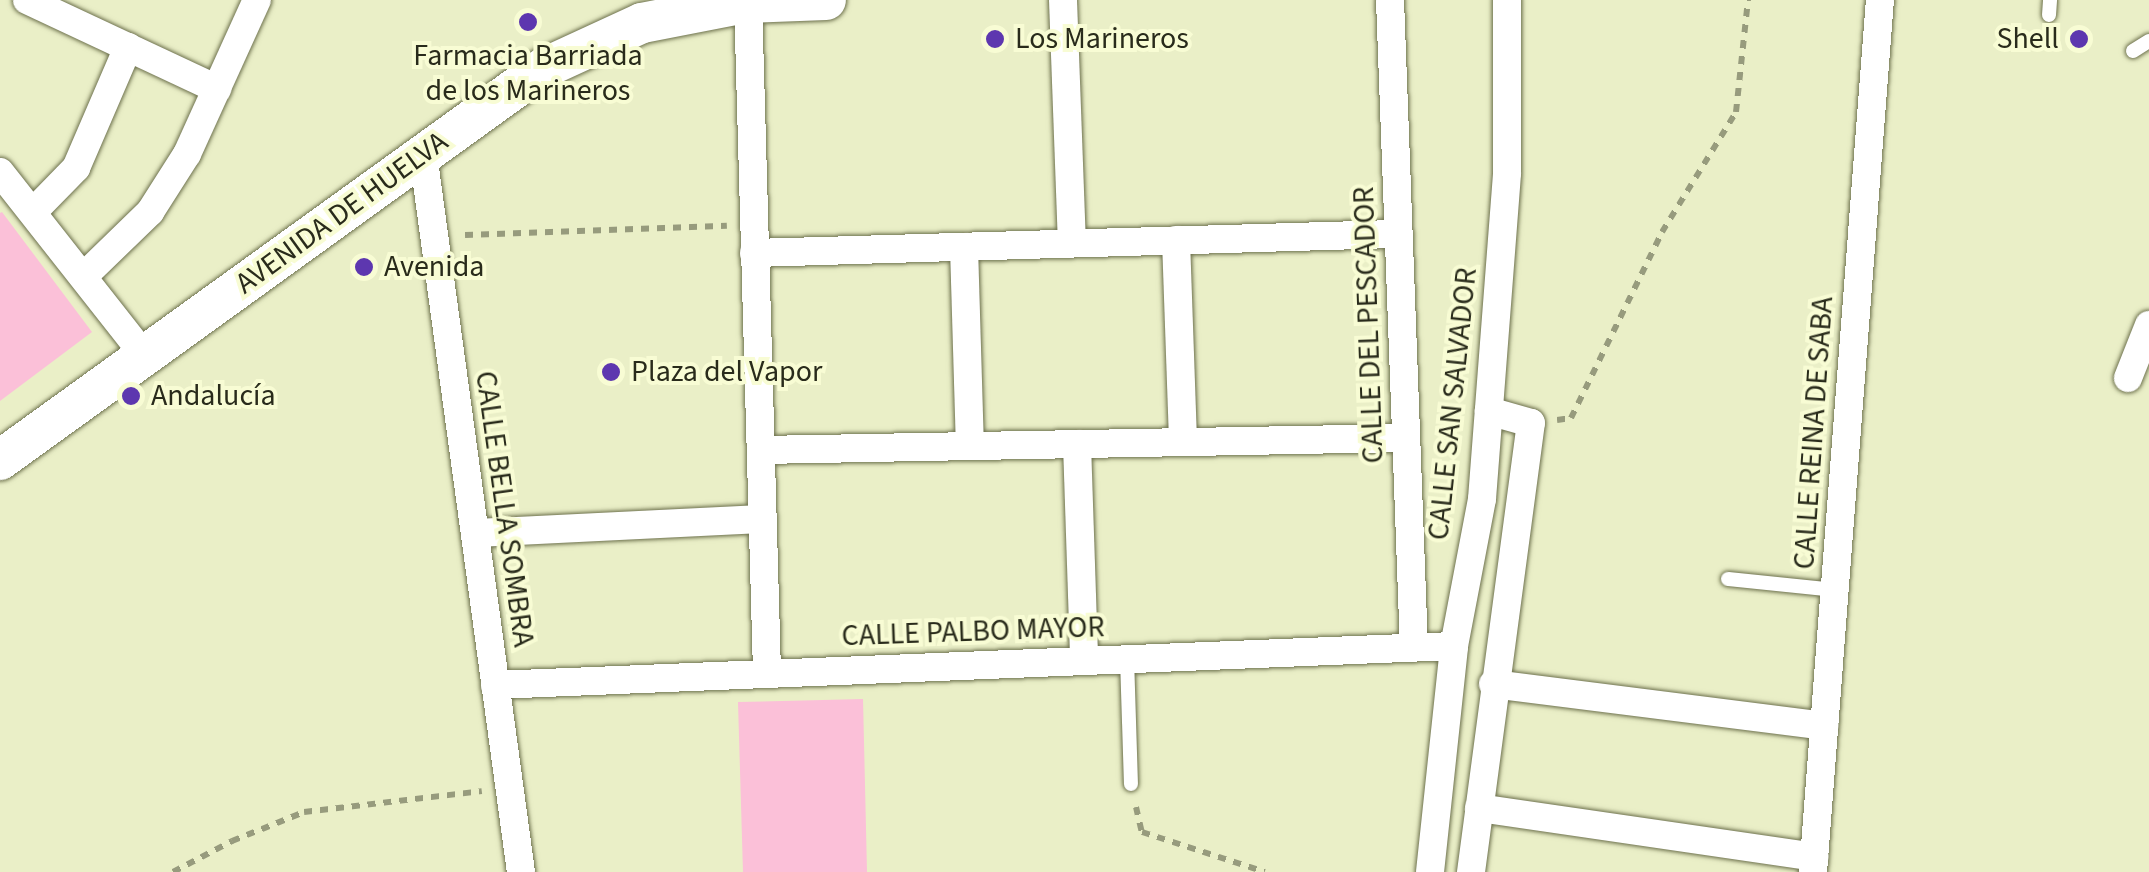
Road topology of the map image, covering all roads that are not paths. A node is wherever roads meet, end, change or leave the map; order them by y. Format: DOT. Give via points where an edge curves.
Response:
graph roads {
  1 [pos="28,0"];
  2 [pos="257,0"];
  3 [pos="826,0"];
  4 [pos="1062,0"];
  5 [pos="1390,0"];
  6 [pos="1507,0"];
  7 [pos="1880,0"];
  8 [pos="747,2"];
  9 [pos="2149,41"];
  10 [pos="128,47"];
  11 [pos="2133,51"];
  12 [pos="217,89"];
  13 [pos="423,154"];
  14 [pos="0,172"];
  15 [pos="33,212"];
  16 [pos="1396,234"];
  17 [pos="754,239"];
  18 [pos="1176,240"];
  19 [pos="1072,243"];
  20 [pos="964,247"];
  21 [pos="85,275"];
  22 [pos="2149,325"];
  23 [pos="146,356"];
  24 [pos="2128,378"];
  25 [pos="1489,412"];
  26 [pos="1406,438"];
  27 [pos="1183,442"];
  28 [pos="1077,444"];
  29 [pos="970,446"];
  30 [pos="761,450"];
  31 [pos="0,460"];
  32 [pos="762,518"];
  33 [pos="475,533"];
  34 [pos="1728,580"];
  35 [pos="1834,590"];
  36 [pos="1454,646"];
  37 [pos="1414,647"];
  38 [pos="1126,658"];
  39 [pos="1084,660"];
  40 [pos="767,672"];
  41 [pos="1493,684"];
  42 [pos="496,685"];
  43 [pos="1824,726"];
  44 [pos="1131,784"];
  45 [pos="1479,808"];
  46 [pos="1814,864"];
  47 [pos="521,872"];
  48 [pos="1430,872"];
  49 [pos="1471,872"];
  1 -- 10 [label="street"];
  2 -- 12 [label="street"];
  3 -- 8 [label="street, AVENIDA DE HUELVA"];
  4 -- 19 [label="street"];
  5 -- 16 [label="street, CALLE DEL PESCADOR"];
  6 -- 25 [label="street, CALLE SAN SALVADOR" via="1507,172"];
  7 -- 35 [label="street, CALLE REINA DE SABA"];
  8 -- 13 [label="street, AVENIDA DE HUELVA" via="642,24 542,69"];
  8 -- 17 [label="street"];
  9 -- 11 [label="lane"];
  10 -- 12 [label="street"];
  10 -- 15 [label="street" via="76,168"];
  12 -- 21 [label="street" via="188,154 150,212"];
  13 -- 23 [label="street, AVENIDA DE HUELVA"];
  13 -- 33 [label="street, CALLE BELLA SOMBRA"];
  14 -- 15 [label="street"];
  15 -- 21 [label="street"];
  16 -- 18 [label="street"];
  16 -- 26 [label="street, CALLE DEL PESCADOR"];
  17 -- 20 [label="street"];
  17 -- 30 [label="street"];
  18 -- 19 [label="street"];
  18 -- 27 [label="street"];
  19 -- 20 [label="street"];
  20 -- 29 [label="street"];
  21 -- 23 [label="street"];
  22 -- 24 [label="street"];
  23 -- 31 [label="street, AVENIDA DE HUELVA"];
  25 -- 36 [label="street, CALLE SAN SALVADOR" via="1482,499"];
  25 -- 41 [label="street" via="1531,423"];
  26 -- 27 [label="street"];
  26 -- 37 [label="street, CALLE DEL PESCADOR"];
  27 -- 28 [label="street"];
  28 -- 29 [label="street"];
  28 -- 39 [label="street"];
  29 -- 30 [label="street"];
  30 -- 32 [label="street"];
  32 -- 33 [label="street"];
  32 -- 40 [label="street"];
  33 -- 42 [label="street, CALLE BELLA SOMBRA"];
  34 -- 35 [label="lane"];
  35 -- 43 [label="street, CALLE REINA DE SABA"];
  36 -- 37 [label="street, CALLE PALBO MAYOR"];
  36 -- 48 [label="street, CALLE SAN SALVADOR"];
  37 -- 38 [label="street, CALLE PALBO MAYOR"];
  38 -- 39 [label="street, CALLE PALBO MAYOR"];
  38 -- 44 [label="lane"];
  39 -- 40 [label="street, CALLE PALBO MAYOR"];
  40 -- 42 [label="street, CALLE PALBO MAYOR"];
  41 -- 43 [label="street"];
  41 -- 45 [label="street"];
  42 -- 47 [label="street, CALLE BELLA SOMBRA"];
  43 -- 46 [label="street, CALLE REINA DE SABA"];
  45 -- 46 [label="street"];
  45 -- 49 [label="street"];
}
